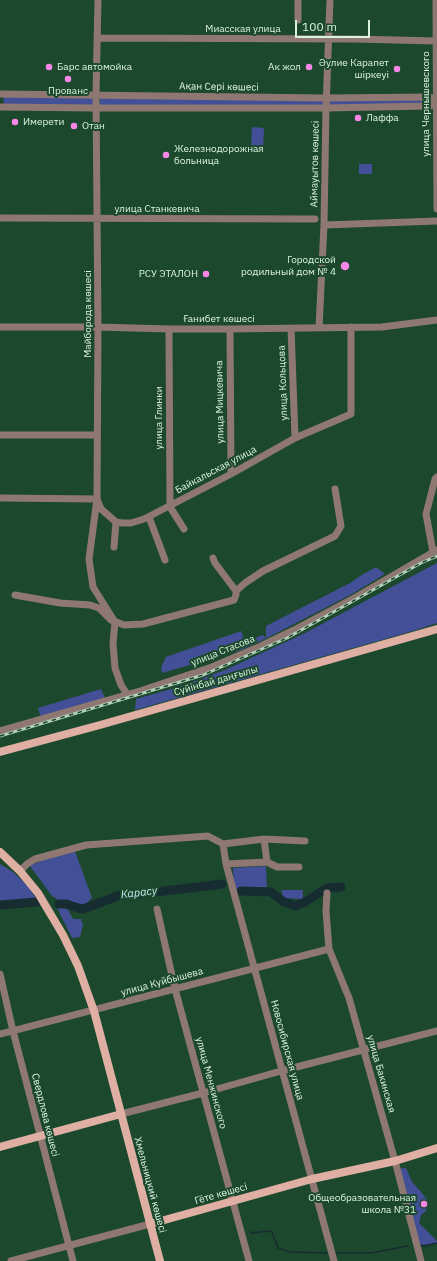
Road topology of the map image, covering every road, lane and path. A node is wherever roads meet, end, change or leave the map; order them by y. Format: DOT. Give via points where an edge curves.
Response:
graph roads {
  1 [pos="98,0"];
  2 [pos="298,0"];
  3 [pos="330,0"];
  4 [pos="436,0"];
  5 [pos="298,20"];
  6 [pos="97,38"];
  7 [pos="328,40"];
  8 [pos="436,41"];
  9 [pos="0,94"];
  10 [pos="96,96"];
  11 [pos="326,98"];
  12 [pos="437,103"];
  13 [pos="0,107"];
  14 [pos="96,108"];
  15 [pos="326,108"];
  16 [pos="437,209"];
  17 [pos="0,218"];
  18 [pos="98,218"];
  19 [pos="315,219"];
  20 [pos="437,221"];
  21 [pos="324,225"];
  22 [pos="437,320"];
  23 [pos="0,327"];
  24 [pos="98,327"];
  25 [pos="291,328"];
  26 [pos="319,328"];
  27 [pos="351,328"];
  28 [pos="169,329"];
  29 [pos="230,329"];
  30 [pos="96,435"];
  31 [pos="0,436"];
  32 [pos="295,438"];
  33 [pos="231,474"];
  34 [pos="437,477"];
  35 [pos="335,489"];
  36 [pos="0,498"];
  37 [pos="97,499"];
  38 [pos="170,507"];
  39 [pos="149,517"];
  40 [pos="116,522"];
  41 [pos="184,529"];
  42 [pos="114,547"];
  43 [pos="435,551"];
  44 [pos="213,558"];
  45 [pos="165,560"];
  46 [pos="236,591"];
  47 [pos="15,595"];
  48 [pos="115,622"];
  49 [pos="437,629"];
  50 [pos="127,694"];
  51 [pos="0,731"];
  52 [pos="0,752"];
  53 [pos="264,839"];
  54 [pos="305,841"];
  55 [pos="223,844"];
  56 [pos="0,852"];
  57 [pos="267,862"];
  58 [pos="226,864"];
  59 [pos="299,867"];
  60 [pos="20,871"];
  61 [pos="327,893"];
  62 [pos="157,909"];
  63 [pos="329,949"];
  64 [pos="255,968"];
  65 [pos="0,974"];
  66 [pos="175,989"];
  67 [pos="94,1011"];
  68 [pos="13,1031"];
  69 [pos="437,1031"];
  70 [pos="0,1034"];
  71 [pos="364,1051"];
  72 [pos="282,1071"];
  73 [pos="203,1093"];
  74 [pos="121,1114"];
  75 [pos="40,1136"];
  76 [pos="0,1147"];
  77 [pos="437,1148"];
  78 [pos="395,1161"];
  79 [pos="312,1179"];
  80 [pos="233,1201"];
  81 [pos="150,1224"];
  82 [pos="69,1246"];
  83 [pos="11,1261"];
  84 [pos="73,1261"];
  85 [pos="160,1261"];
  86 [pos="249,1261"];
  87 [pos="334,1261"];
  88 [pos="421,1261"];
  1 -- 6 [label="street, Майборода көшесі"];
  2 -- 5 [label="street"];
  3 -- 7 [label="street, Аймауытов көшесі"];
  4 -- 8 [label="street, улица Чернышевского"];
  6 -- 7 [label="street, Миасская улица"];
  6 -- 10 [label="street, Майборода көшесі"];
  7 -- 8 [label="street, Миасская улица"];
  7 -- 11 [label="street, Аймауытов көшесі"];
  8 -- 12 [label="street, улица Чернышевского"];
  9 -- 10 [label="street, Ақан Сері көшесі"];
  10 -- 11 [label="street, Ақан Сері көшесі"];
  10 -- 14 [label="street, Майборода көшесі"];
  11 -- 12 [label="street, Ақан Сері көшесі" via="430,97"];
  11 -- 15 [label="street, Аймауытов көшесі"];
  12 -- 15 [label="street, Ақан Сері көшесі" via="430,106"];
  12 -- 16 [label="street, улица Чернышевского"];
  13 -- 14 [label="street, Ақан Сері көшесі"];
  14 -- 15 [label="street, Ақан Сері көшесі"];
  14 -- 18 [label="street, Майборода көшесі"];
  15 -- 21 [label="street, Аймауытов көшесі"];
  17 -- 18 [label="street, улица Станкевича"];
  18 -- 19 [label="street, улица Станкевича"];
  18 -- 24 [label="street, Майборода көшесі"];
  20 -- 21 [label="street"];
  21 -- 26 [label="street, Аймауытов көшесі"];
  22 -- 27 [label="street, Ғанибет көшесі"];
  23 -- 24 [label="street, Ғанибет көшесі"];
  24 -- 28 [label="street, Ғанибет көшесі"];
  24 -- 30 [label="street, Майборода көшесі"];
  25 -- 26 [label="street, Ғанибет көшесі"];
  25 -- 29 [label="street, Ғанибет көшесі"];
  25 -- 32 [label="street, улица Кольцова"];
  26 -- 27 [label="street, Ғанибет көшесі"];
  27 -- 32 [label="street, Байкальская улица" via="351,414"];
  28 -- 29 [label="street, Ғанибет көшесі"];
  28 -- 38 [label="street, улица Глинки"];
  29 -- 33 [label="street, улица Мицкевича"];
  30 -- 31 [label="street"];
  30 -- 37 [label="street, Майборода көшесі"];
  32 -- 33 [label="street, Байкальская улица"];
  33 -- 38 [label="street, Байкальская улица"];
  34 -- 43 [label="street" via="426,514"];
  35 -- 46 [label="street" via="341,526 335,536 263,571"];
  36 -- 37 [label="street"];
  37 -- 40 [label="street" via="101,509"];
  37 -- 48 [label="street, Майборода көшесі" via="89,559 93,587"];
  38 -- 39 [label="street, Байкальская улица"];
  38 -- 41 [label="street"];
  39 -- 40 [label="street, Байкальская улица" via="131,523"];
  39 -- 45 [label="street"];
  40 -- 42 [label="street"];
  43 -- 50 [label="street, улица Стасова" via="356,597 260,646 212,667"];
  44 -- 46 [label="street"];
  46 -- 48 [label="street" via="234,600 143,624 124,625"];
  47 -- 48 [label="street" via="90,605 99,608"];
  48 -- 50 [label="street" via="115,668"];
  49 -- 52 [label="main road, Сүйінбай даңғылы"];
  50 -- 51 [label="street, улица Стасова"];
  53 -- 54 [label="street"];
  53 -- 55 [label="street"];
  53 -- 57 [label="street"];
  55 -- 58 [label="street, Новосибирская улица"];
  55 -- 60 [label="street" via="208,836 86,845 35,859"];
  56 -- 60 [label="main road, Хмельницкий көшесі"];
  57 -- 58 [label="street"];
  57 -- 59 [label="street" via="277,867"];
  58 -- 64 [label="street, Новосибирская улица"];
  60 -- 67 [label="main road, Хмельницкий көшесі" via="38,893 63,935 78,966"];
  61 -- 63 [label="street, улица Бакинская"];
  62 -- 66 [label="street, улица Менжинского"];
  63 -- 64 [label="street, улица Куйбышева"];
  63 -- 71 [label="street, улица Бакинская" via="349,998"];
  64 -- 66 [label="street, улица Куйбышева"];
  64 -- 72 [label="street, Новосибирская улица"];
  65 -- 68 [label="street, Свердлова көшесі"];
  66 -- 67 [label="street, улица Куйбышева"];
  66 -- 73 [label="street, улица Менжинского"];
  67 -- 68 [label="street, улица Куйбышева"];
  67 -- 74 [label="main road, Хмельницкий көшесі"];
  68 -- 70 [label="street, улица Куйбышева"];
  68 -- 75 [label="street, Свердлова көшесі"];
  69 -- 71 [label="street"];
  71 -- 72 [label="street"];
  71 -- 78 [label="street, улица Бакинская"];
  72 -- 73 [label="street"];
  72 -- 79 [label="street, Новосибирская улица"];
  73 -- 74 [label="street"];
  73 -- 80 [label="street, улица Менжинского"];
  74 -- 75 [label="main road"];
  74 -- 81 [label="main road, Хмельницкий көшесі"];
  75 -- 76 [label="main road"];
  75 -- 82 [label="street, Свердлова көшесі"];
  77 -- 78 [label="main road, Гёте көшесі"];
  78 -- 79 [label="main road, Гёте көшесі"];
  78 -- 88 [label="street, улица Бакинская"];
  79 -- 80 [label="main road, Гёте көшесі"];
  79 -- 87 [label="street, Новосибирская улица"];
  80 -- 81 [label="main road, Гёте көшесі"];
  80 -- 86 [label="street, улица Менжинского"];
  81 -- 82 [label="street, Гёте көшесі"];
  81 -- 85 [label="main road, Хмельницкий көшесі"];
  82 -- 83 [label="street, Гёте көшесі"];
  82 -- 84 [label="street, Свердлова көшесі"];
}
